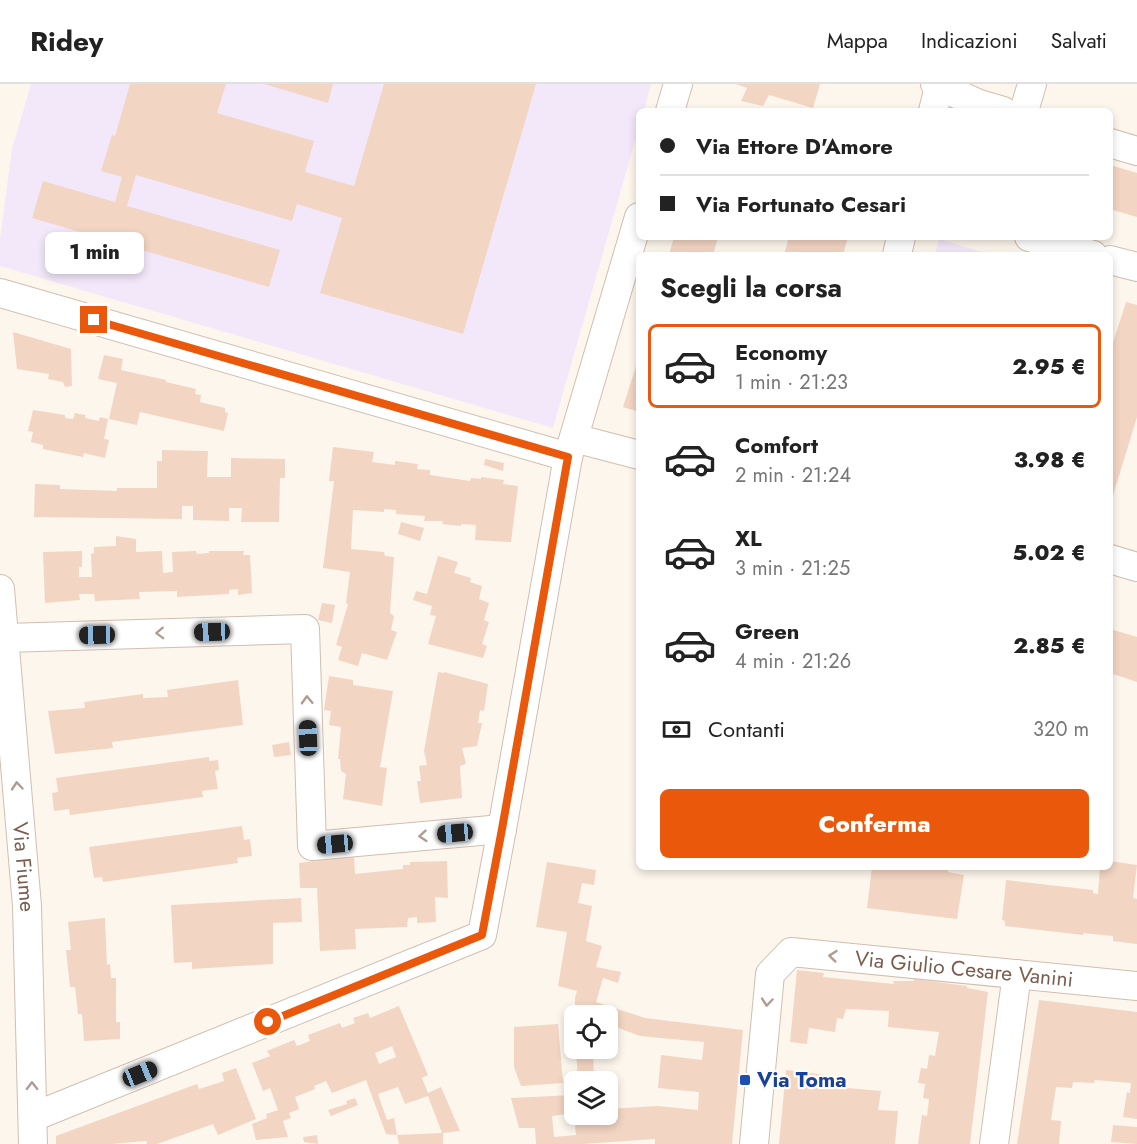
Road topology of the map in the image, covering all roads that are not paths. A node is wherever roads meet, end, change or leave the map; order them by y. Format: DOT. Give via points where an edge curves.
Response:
graph roads {
  1 [pos="678,84"];
  2 [pos="1032,84"];
  3 [pos="936,94"];
  4 [pos="989,100"];
  5 [pos="671,108"];
  6 [pos="1025,108"];
  7 [pos="1113,144"];
  8 [pos="1137,151"];
  9 [pos="636,226"];
  10 [pos="1040,240"];
  11 [pos="1082,252"];
  12 [pos="1113,261"];
  13 [pos="1137,267"];
  14 [pos="0,293"];
  15 [pos="571,447"];
  16 [pos="636,455"];
  17 [pos="1113,560"];
  18 [pos="1137,567"];
  19 [pos="0,589"];
  20 [pos="5,638"];
  21 [pos="502,829"];
  22 [pos="1017,974"];
  23 [pos="1137,987"];
  24 [pos="33,1131"];
  25 [pos="754,1144"];
  26 [pos="994,1144"];
  1 -- 5 [label="street"];
  2 -- 6 [label="street"];
  3 -- 4 [label="street"];
  7 -- 8 [label="street"];
  9 -- 15 [label="street"];
  10 -- 11 [label="street"];
  12 -- 13 [label="street"];
  14 -- 15 [label="street"];
  15 -- 16 [label="street"];
  15 -- 21 [label="street"];
  17 -- 18 [label="street"];
  19 -- 20 [label="street, Via Fiume"];
  21 -- 20 [label="street, one-way" via="312,846 304,629"];
  24 -- 20 [label="street, Via Fiume, one-way" via="27,906"];
  21 -- 24 [label="street" via="482,935"];
  22 -- 23 [label="street, Via Giulio Cesare Vanini"];
  22 -- 25 [label="street, Via Giulio Cesare Vanini, one-way" via="791,952 770,974"];
  22 -- 26 [label="street"];
}
